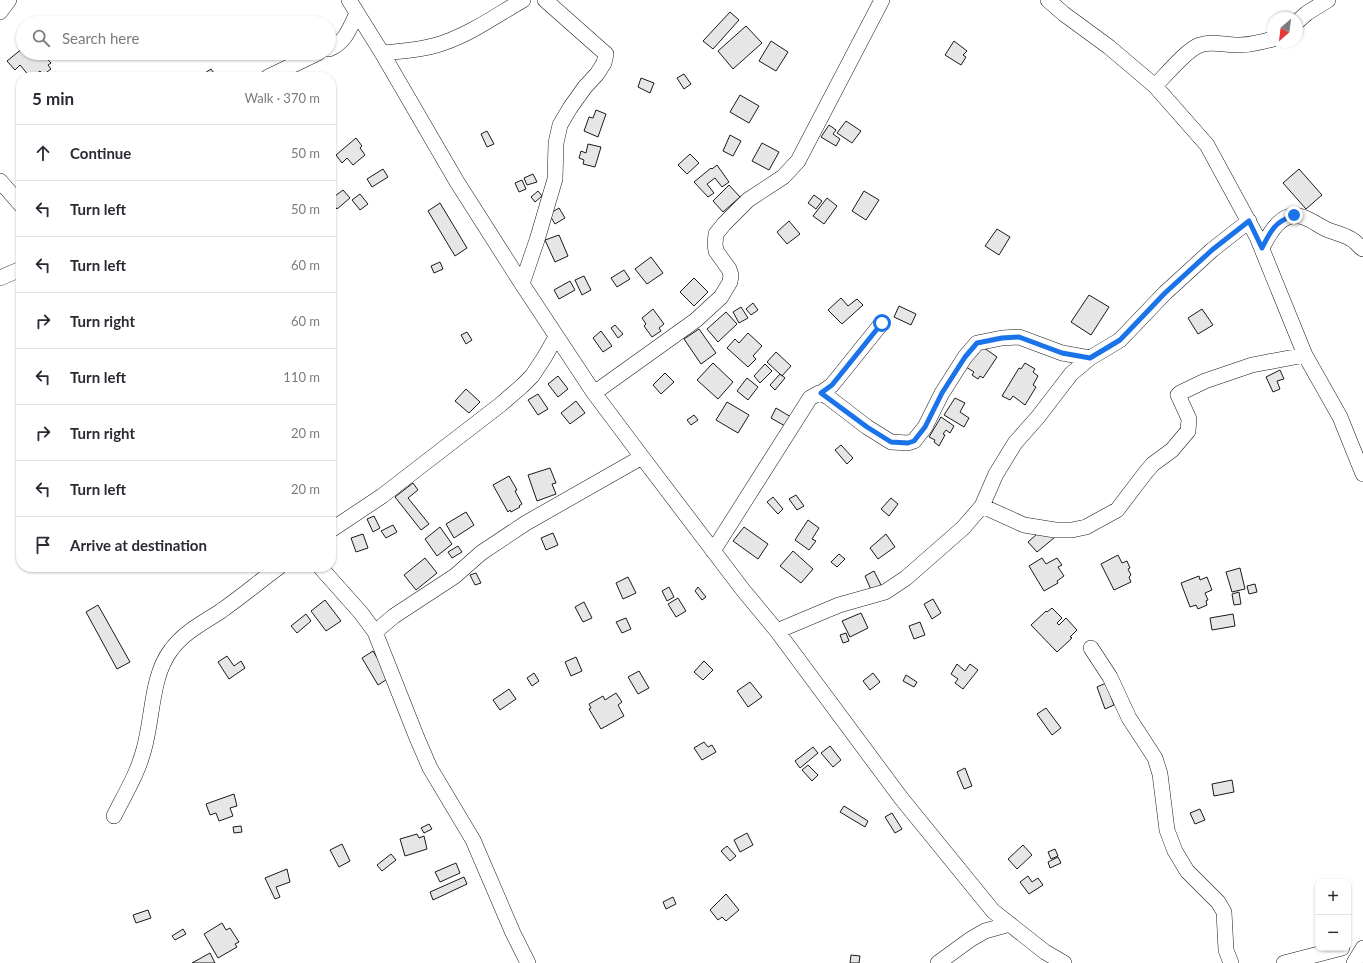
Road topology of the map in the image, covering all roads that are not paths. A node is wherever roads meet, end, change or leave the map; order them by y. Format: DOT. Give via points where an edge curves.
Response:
graph roads {
  1 [pos="8,0"];
  2 [pos="349,0"];
  3 [pos="523,0"];
  4 [pos="545,0"];
  5 [pos="882,0"];
  6 [pos="1048,0"];
  7 [pos="1328,0"];
  8 [pos="0,12"];
  9 [pos="357,13"];
  10 [pos="1303,16"];
  11 [pos="1267,40"];
  12 [pos="336,46"];
  13 [pos="382,53"];
  14 [pos="303,60"];
  15 [pos="278,72"];
  16 [pos="1155,86"];
  17 [pos="0,182"];
  18 [pos="16,200"];
  19 [pos="1249,221"];
  20 [pos="1262,248"];
  21 [pos="1363,249"];
  22 [pos="16,271"];
  23 [pos="0,278"];
  24 [pos="522,284"];
  25 [pos="882,323"];
  26 [pos="556,337"];
  27 [pos="1305,355"];
  28 [pos="1090,358"];
  29 [pos="594,393"];
  30 [pos="821,393"];
  31 [pos="642,457"];
  32 [pos="1363,474"];
  33 [pos="982,506"];
  34 [pos="336,527"];
  35 [pos="713,551"];
  36 [pos="272,572"];
  37 [pos="324,572"];
  38 [pos="777,631"];
  39 [pos="375,632"];
  40 [pos="1091,648"];
  41 [pos="114,816"];
  42 [pos="1010,924"];
  43 [pos="1363,943"];
  44 [pos="1351,945"];
  45 [pos="1363,948"];
  46 [pos="1330,951"];
  47 [pos="528,963"];
  48 [pos="938,963"];
  49 [pos="1064,963"];
  50 [pos="1231,963"];
  51 [pos="1284,963"];
  52 [pos="1354,963"];
  1 -- 8 [label="street"];
  2 -- 9 [label="street"];
  3 -- 13 [label="street" via="443,44"];
  4 -- 24 [label="street" via="606,54 601,69 560,125 556,142 555,179"];
  5 -- 29 [label="street" via="798,161 783,177 748,200 716,234 716,251 731,275 721,297 696,320"];
  6 -- 16 [label="street"];
  7 -- 10 [label="street"];
  9 -- 12 [label="street" via="342,41"];
  9 -- 13 [label="street"];
  11 -- 16 [label="street" via="1239,46 1207,43 1199,45"];
  13 -- 24 [label="street" via="457,182"];
  14 -- 15 [label="street"];
  16 -- 19 [label="street" via="1207,145"];
  17 -- 18 [label="street"];
  19 -- 20 [label="street"];
  19 -- 28 [label="street" via="1212,250 1165,293 1120,340"];
  20 -- 21 [label="street" via="1275,225 1294,215 1302,216 1349,238"];
  20 -- 27 [label="street"];
  22 -- 23 [label="street"];
  24 -- 26 [label="street"];
  25 -- 30 [label="street" via="832,385"];
  26 -- 29 [label="street"];
  26 -- 34 [label="street" via="532,376 500,405 382,496"];
  27 -- 32 [label="street" via="1340,417"];
  27 -- 33 [label="street" via="1252,365 1205,381 1180,393 1178,395 1189,419 1188,431 1172,450 1153,464 1117,510 1086,527 1055,530 1024,525"];
  28 -- 30 [label="street" via="1062,353 1019,337 977,343 942,393 925,427 914,441 908,443 891,442"];
  28 -- 33 [label="street" via="1071,374 1015,444 996,474"];
  29 -- 31 [label="street"];
  30 -- 35 [label="street" via="810,398"];
  31 -- 35 [label="street"];
  31 -- 39 [label="street" via="526,523 481,553 455,576 394,616"];
  33 -- 38 [label="street" via="963,528 906,578 885,592 839,605"];
  35 -- 38 [label="street"];
  36 -- 41 [label="street" via="188,632 170,650 161,669 155,692 145,748"];
  37 -- 39 [label="street"];
  38 -- 42 [label="street" via="901,798 993,911"];
  39 -- 47 [label="street" via="430,768 473,840"];
  40 -- 50 [label="street" via="1110,677 1129,718 1155,758 1160,774 1167,830 1175,851 1187,871 1214,896 1224,912 1226,950"];
  42 -- 48 [label="street" via="984,931"];
  42 -- 49 [label="street" via="1045,952"];
  43 -- 44 [label="street"];
  45 -- 52 [label="street"];
  46 -- 51 [label="street"];
}
